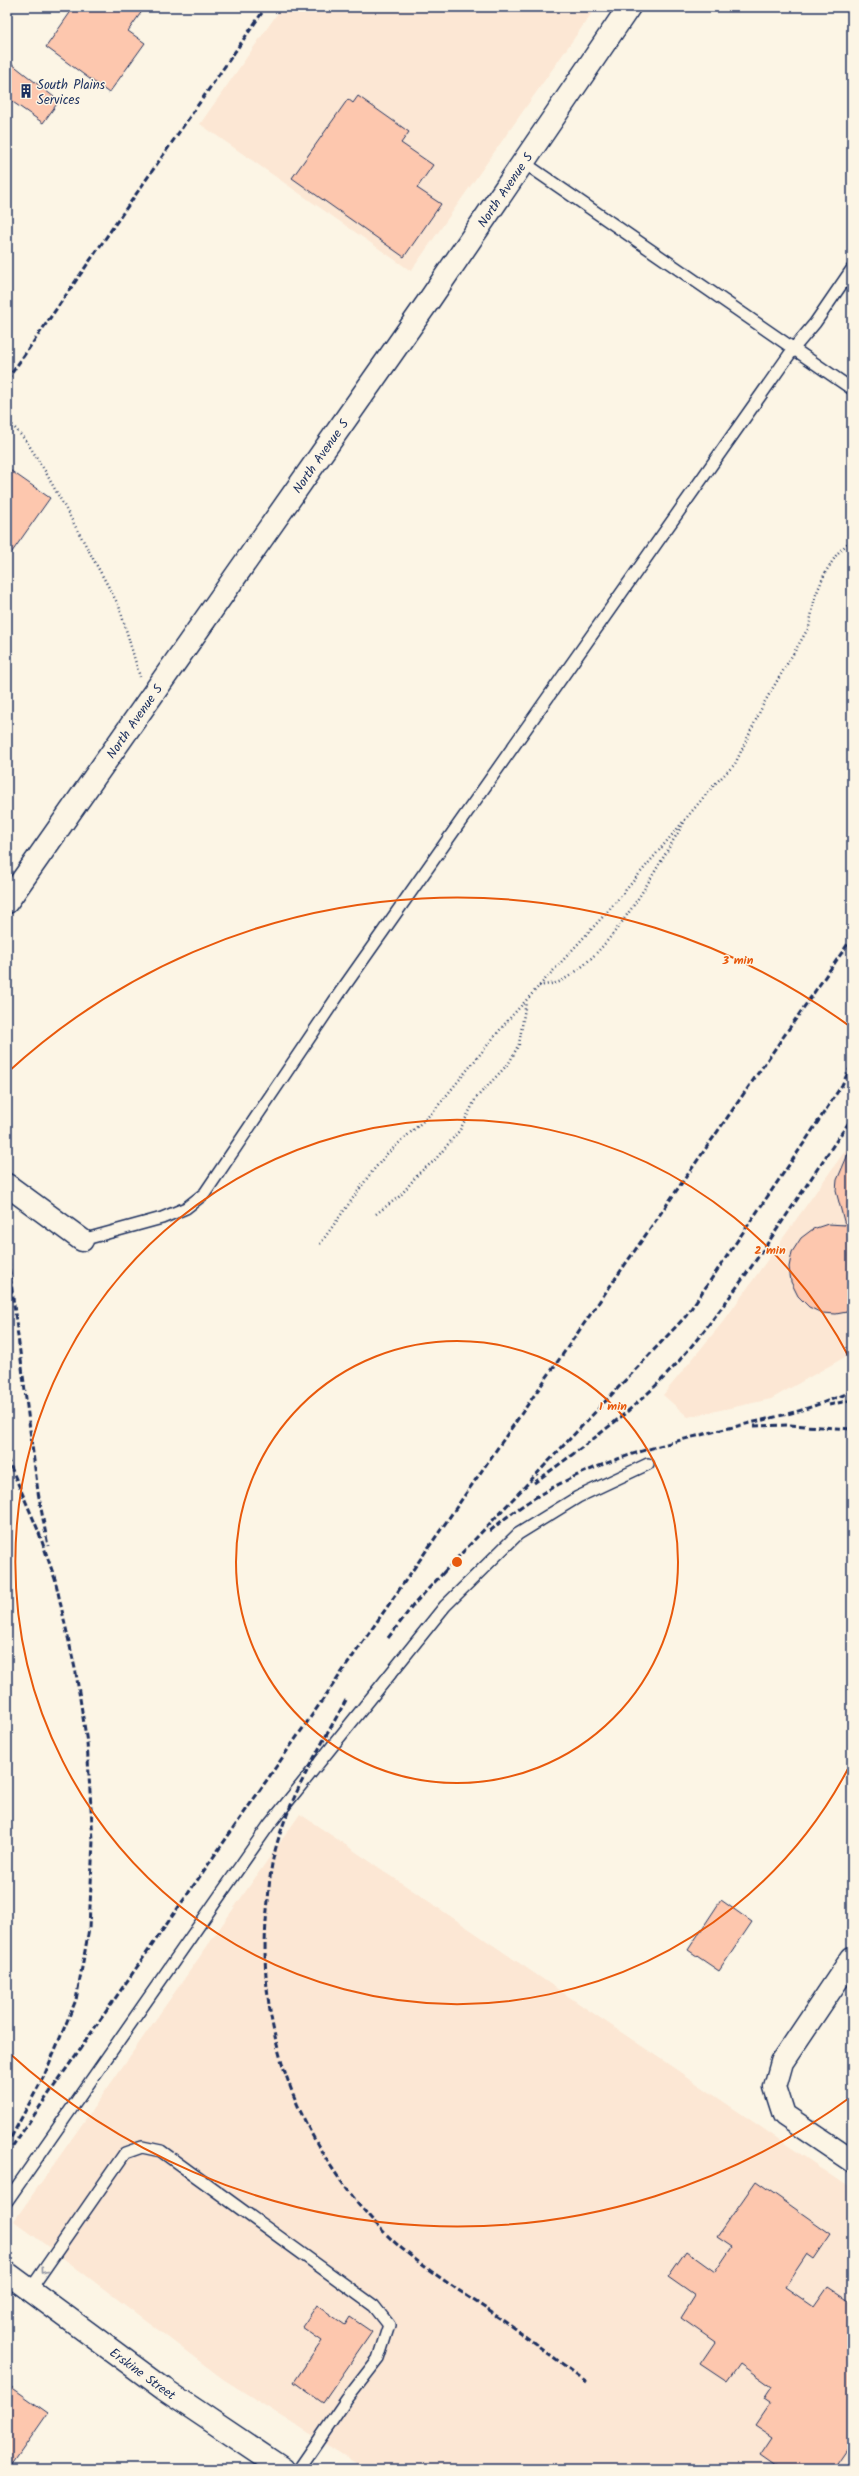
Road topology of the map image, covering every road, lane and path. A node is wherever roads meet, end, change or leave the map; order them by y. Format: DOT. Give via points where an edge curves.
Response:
graph roads {
  1 [pos="629,7"];
  2 [pos="523,162"];
  3 [pos="852,269"];
  4 [pos="794,348"];
  5 [pos="852,389"];
  6 [pos="7,419"];
  7 [pos="852,539"];
  8 [pos="146,704"];
  9 [pos="690,814"];
  10 [pos="7,902"];
  11 [pos="539,986"];
  12 [pos="526,1001"];
  13 [pos="7,1185"];
  14 [pos="376,1214"];
  15 [pos="82,1240"];
  16 [pos="320,1244"];
  17 [pos="648,1464"];
  18 [pos="852,1958"];
  19 [pos="852,2161"];
  20 [pos="7,2201"];
  21 [pos="7,2273"];
  22 [pos="30,2290"];
  23 [pos="284,2469"];
  24 [pos="299,2469"];
  1 -- 2 [label="street, North Avenue S"];
  2 -- 4 [label="lane"];
  2 -- 8 [label="street, North Avenue S"];
  3 -- 4 [label="lane" via="815,323"];
  4 -- 5 [label="lane"];
  4 -- 15 [label="lane" via="344,987 205,1193 186,1208 162,1218"];
  6 -- 8 [label="path" via="27,442 45,471 119,606 135,654"];
  7 -- 9 [label="path" via="837,554 825,573 815,597 809,627 764,703 735,764"];
  8 -- 10 [label="street, North Avenue S"];
  9 -- 11 [label="path" via="609,910"];
  9 -- 11 [label="path" via="616,928 587,964 562,981"];
  11 -- 12 [label="path"];
  12 -- 14 [label="path" via="519,1044 509,1063 476,1098 460,1130 434,1161 419,1173 400,1196"];
  12 -- 16 [label="path" via="433,1112 371,1172"];
  13 -- 15 [label="street"];
  17 -- 20 [label="lane" via="578,1497 518,1534 446,1606 269,1825"];
  18 -- 19 [label="street" via="782,2062 775,2087 784,2115"];
  21 -- 22 [label="street, Erskine Street"];
  22 -- 23 [label="street, Erskine Street" via="164,2389"];
  24 -- 22 [label="lane, one-way" via="378,2359 389,2325 374,2306 161,2151 142,2147 125,2153"];
}
